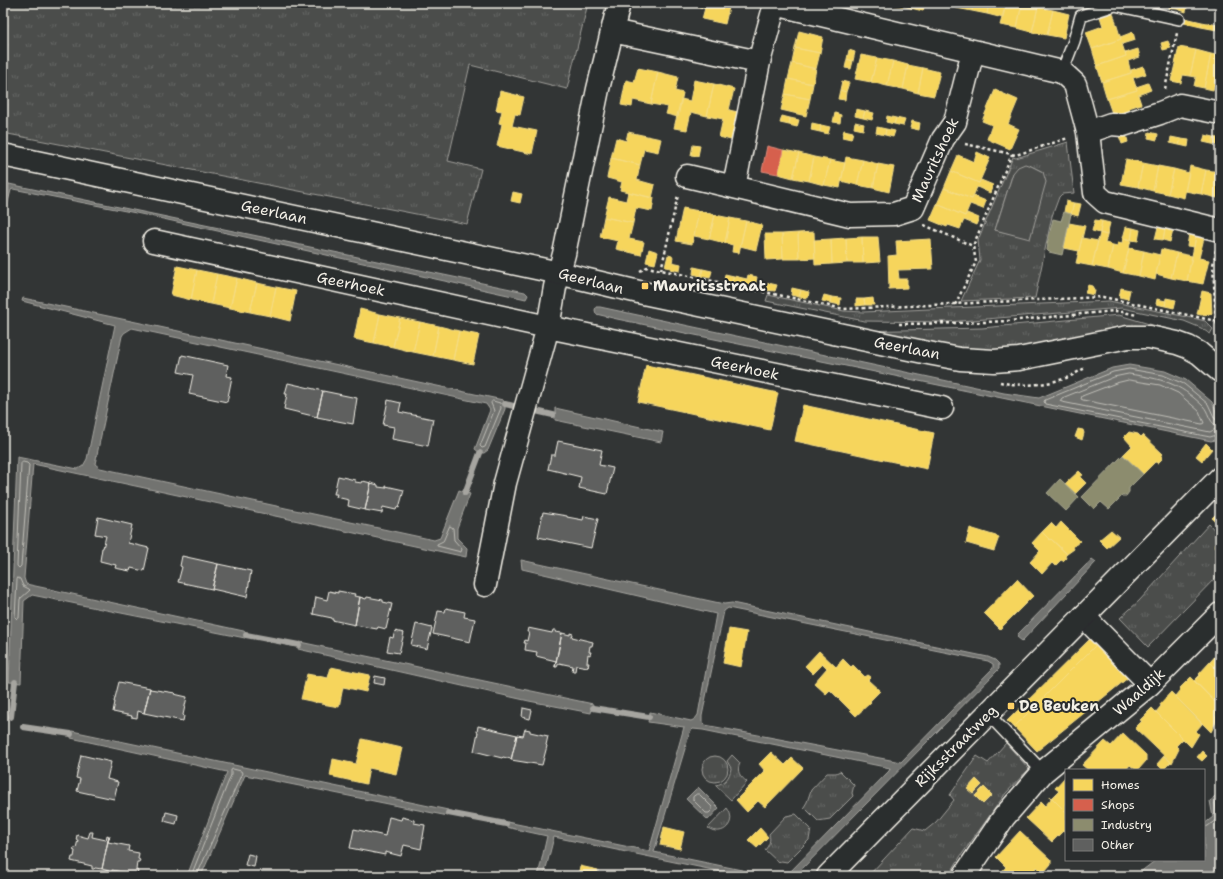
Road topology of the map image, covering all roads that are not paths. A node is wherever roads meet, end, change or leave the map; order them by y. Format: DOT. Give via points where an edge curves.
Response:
graph roads {
  1 [pos="619,3"];
  2 [pos="1179,19"];
  3 [pos="612,31"];
  4 [pos="973,51"];
  5 [pos="759,62"];
  6 [pos="1062,72"];
  7 [pos="1220,113"];
  8 [pos="1088,132"];
  9 [pos="3,155"];
  10 [pos="687,176"];
  11 [pos="734,187"];
  12 [pos="1218,238"];
  13 [pos="154,241"];
  14 [pos="559,273"];
  15 [pos="548,327"];
  16 [pos="1220,370"];
  17 [pos="942,408"];
  18 [pos="1220,478"];
  19 [pos="485,585"];
  20 [pos="1220,614"];
  21 [pos="1084,616"];
  22 [pos="1150,684"];
  23 [pos="988,714"];
  24 [pos="1043,772"];
  25 [pos="828,876"];
  26 [pos="964,876"];
  1 -- 3 [label="street"];
  2 -- 6 [label="lane" via="1114,5 1082,16"];
  3 -- 5 [label="street"];
  3 -- 14 [label="street"];
  4 -- 5 [label="street" via="775,4"];
  4 -- 6 [label="street"];
  4 -- 11 [label="street, Mauritshoek" via="955,122 943,139 912,208 894,214 850,215"];
  5 -- 11 [label="street"];
  6 -- 8 [label="street" via="1075,84"];
  7 -- 8 [label="street" via="1180,105 1123,125 1111,124"];
  8 -- 12 [label="street" via="1095,193 1105,202"];
  9 -- 14 [label="street, Geerlaan"];
  10 -- 11 [label="street, Mauritshoek"];
  13 -- 15 [label="street, Geerhoek"];
  14 -- 15 [label="street"];
  14 -- 16 [label="street, Geerlaan" via="642,293 960,359 1019,360 1128,337 1149,337 1188,347 1200,353"];
  15 -- 17 [label="street, Geerhoek"];
  15 -- 19 [label="street" via="504,483"];
  18 -- 21 [label="street, Rijksstraatweg"];
  20 -- 22 [label="street, Waaldijk"];
  21 -- 22 [label="street"];
  21 -- 23 [label="street, Rijksstraatweg"];
  22 -- 24 [label="street, Waaldijk"];
  23 -- 24 [label="lane"];
  23 -- 25 [label="street, Rijksstraatweg"];
  24 -- 26 [label="street, Waaldijk" via="1004,816"];
}
